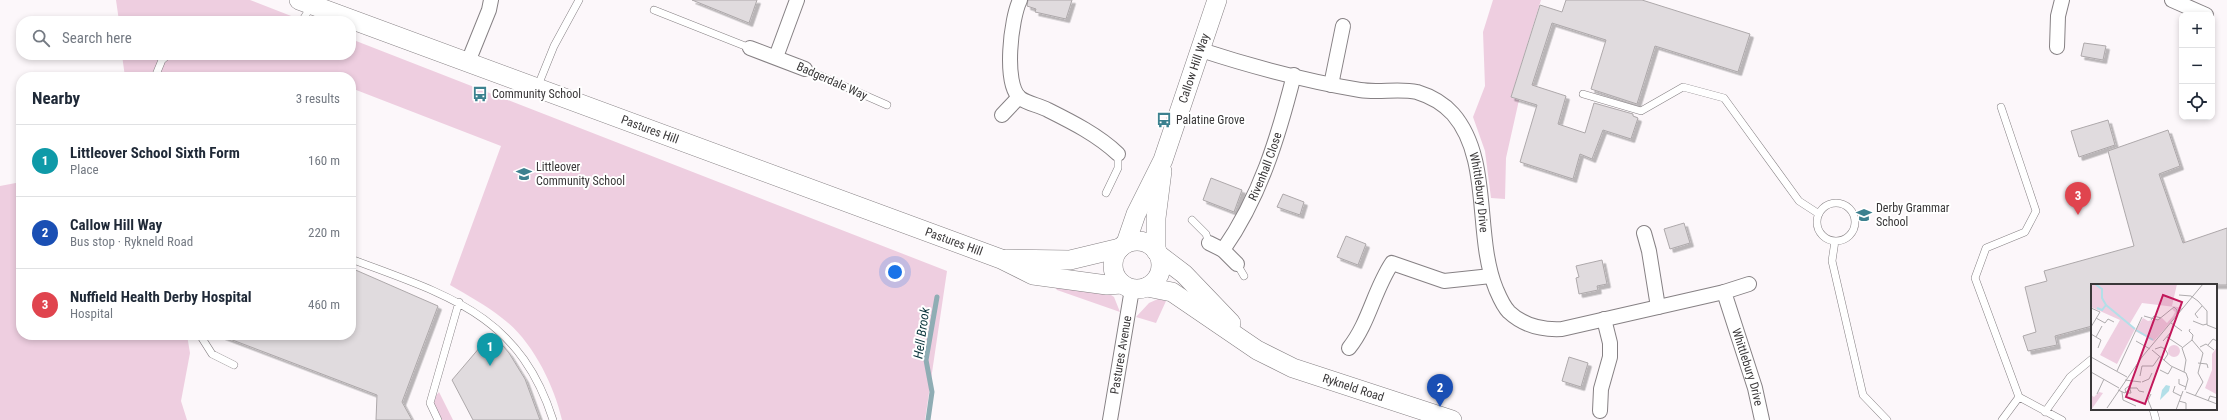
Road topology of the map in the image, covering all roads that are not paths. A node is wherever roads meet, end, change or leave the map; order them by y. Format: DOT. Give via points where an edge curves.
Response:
graph roads {
  1 [pos="491,0"];
  2 [pos="579,0"];
  3 [pos="797,0"];
  4 [pos="1020,0"];
  5 [pos="1217,0"];
  6 [pos="2062,0"];
  7 [pos="2172,0"];
  8 [pos="306,2"];
  9 [pos="654,10"];
  10 [pos="2199,12"];
  11 [pos="303,16"];
  12 [pos="344,16"];
  13 [pos="356,21"];
  14 [pos="1343,26"];
  15 [pos="2057,47"];
  16 [pos="750,48"];
  17 [pos="1201,50"];
  18 [pos="776,57"];
  19 [pos="162,60"];
  20 [pos="468,62"];
  21 [pos="805,69"];
  22 [pos="156,72"];
  23 [pos="1294,76"];
  24 [pos="1331,85"];
  25 [pos="536,88"];
  26 [pos="1583,94"];
  27 [pos="1019,97"];
  28 [pos="887,105"];
  29 [pos="2001,107"];
  30 [pos="1002,116"];
  31 [pos="1118,154"];
  32 [pos="1163,160"];
  33 [pos="1106,193"];
  34 [pos="1819,214"];
  35 [pos="1192,220"];
  36 [pos="1644,233"];
  37 [pos="1835,241"];
  38 [pos="1209,243"];
  39 [pos="1123,246"];
  40 [pos="1223,250"];
  41 [pos="1158,253"];
  42 [pos="1001,259"];
  43 [pos="356,262"];
  44 [pos="1240,270"];
  45 [pos="1491,276"];
  46 [pos="1749,284"];
  47 [pos="1134,287"];
  48 [pos="1724,292"];
  49 [pos="459,302"];
  50 [pos="1658,307"];
  51 [pos="1604,319"];
  52 [pos="203,340"];
  53 [pos="1349,348"];
  54 [pos="1257,350"];
  55 [pos="2091,360"];
  56 [pos="234,365"];
  57 [pos="2019,397"];
  58 [pos="2153,410"];
  59 [pos="1600,411"];
  60 [pos="2045,412"];
  61 [pos="438,420"];
  62 [pos="553,420"];
  63 [pos="1110,420"];
  64 [pos="1452,420"];
  65 [pos="1762,420"];
  66 [pos="1887,420"];
  67 [pos="2002,420"];
  68 [pos="2062,420"];
  69 [pos="2156,420"];
  1 -- 20 [label="street"];
  2 -- 25 [label="lane" via="554,46"];
  3 -- 18 [label="street"];
  4 -- 27 [label="street" via="1012,21 1010,56 1014,88"];
  5 -- 17 [label="street, Callow Hill Way"];
  6 -- 15 [label="street" via="2058,16"];
  7 -- 10 [label="street"];
  8 -- 11 [label="lane"];
  8 -- 12 [label="street, Pastures Hill"];
  9 -- 16 [label="lane"];
  13 -- 20 [label="street, Pastures Hill"];
  14 -- 24 [label="street"];
  16 -- 18 [label="street, Badgerdale Way"];
  17 -- 23 [label="street, Whittlebury Drive" via="1255,68"];
  17 -- 32 [label="street, Callow Hill Way"];
  18 -- 21 [label="street, Badgerdale Way"];
  19 -- 22 [label="lane"];
  20 -- 25 [label="street, Pastures Hill"];
  21 -- 28 [label="lane, Badgerdale Way"];
  23 -- 24 [label="street, Whittlebury Drive"];
  23 -- 40 [label="street, Rivenhall Close" via="1279,133 1255,196"];
  24 -- 45 [label="street, Whittlebury Drive" via="1376,92 1418,92 1453,114 1470,141 1474,154"];
  25 -- 42 [label="street, Pastures Hill"];
  26 -- 34 [label="lane" via="1642,111 1683,87 1724,98 1799,201"];
  27 -- 30 [label="street"];
  27 -- 31 [label="street" via="1047,109 1106,143"];
  29 -- 57 [label="lane" via="2036,211 2025,232 1986,248 1975,278"];
  31 -- 33 [label="lane" via="1118,168"];
  32 -- 39 [label="street, Callow Hill Way"];
  32 -- 41 [label="street, Callow Hill Way" via="1156,218"];
  34 -- 37 [label="lane" via="1819,230 1825,238"];
  34 -- 37 [label="lane" via="1823,208 1832,204 1843,204 1850,210 1855,222 1854,229 1845,239"];
  35 -- 38 [label="lane" via="1206,234"];
  36 -- 50 [label="street"];
  37 -- 66 [label="lane" via="1832,261 1863,395"];
  38 -- 40 [label="street"];
  39 -- 41 [label="street" via="1136,241 1144,242"];
  39 -- 42 [label="street, Pastures Hill" via="1070,260"];
  39 -- 47 [label="street" via="1113,263 1113,272"];
  40 -- 44 [label="street"];
  41 -- 47 [label="street" via="1161,269 1156,280"];
  41 -- 54 [label="street, Rykneld Road" via="1184,274"];
  42 -- 47 [label="street, Pastures Hill" via="1033,275"];
  43 -- 49 [label="lane"];
  45 -- 51 [label="street, Whittlebury Drive" via="1500,299 1509,312 1534,327 1547,330 1562,329"];
  45 -- 53 [label="street" via="1444,281 1392,263 1381,279 1360,334"];
  46 -- 48 [label="street, Whittlebury Drive"];
  47 -- 54 [label="street, Rykneld Road" via="1172,292"];
  47 -- 63 [label="street, Pastures Avenue"];
  48 -- 50 [label="street, Whittlebury Drive"];
  48 -- 65 [label="street, Whittlebury Drive" via="1755,388"];
  49 -- 61 [label="lane" via="430,403"];
  49 -- 62 [label="lane" via="493,325 515,347 534,373"];
  50 -- 51 [label="street, Whittlebury Drive"];
  51 -- 59 [label="street" via="1610,343 1610,357 1601,389"];
  52 -- 56 [label="lane" via="212,354"];
  54 -- 64 [label="street, Rykneld Road" via="1293,368"];
  55 -- 60 [label="lane" via="2070,376"];
  57 -- 60 [label="lane"];
  57 -- 67 [label="lane"];
  58 -- 69 [label="lane"];
  60 -- 68 [label="lane"];
}
